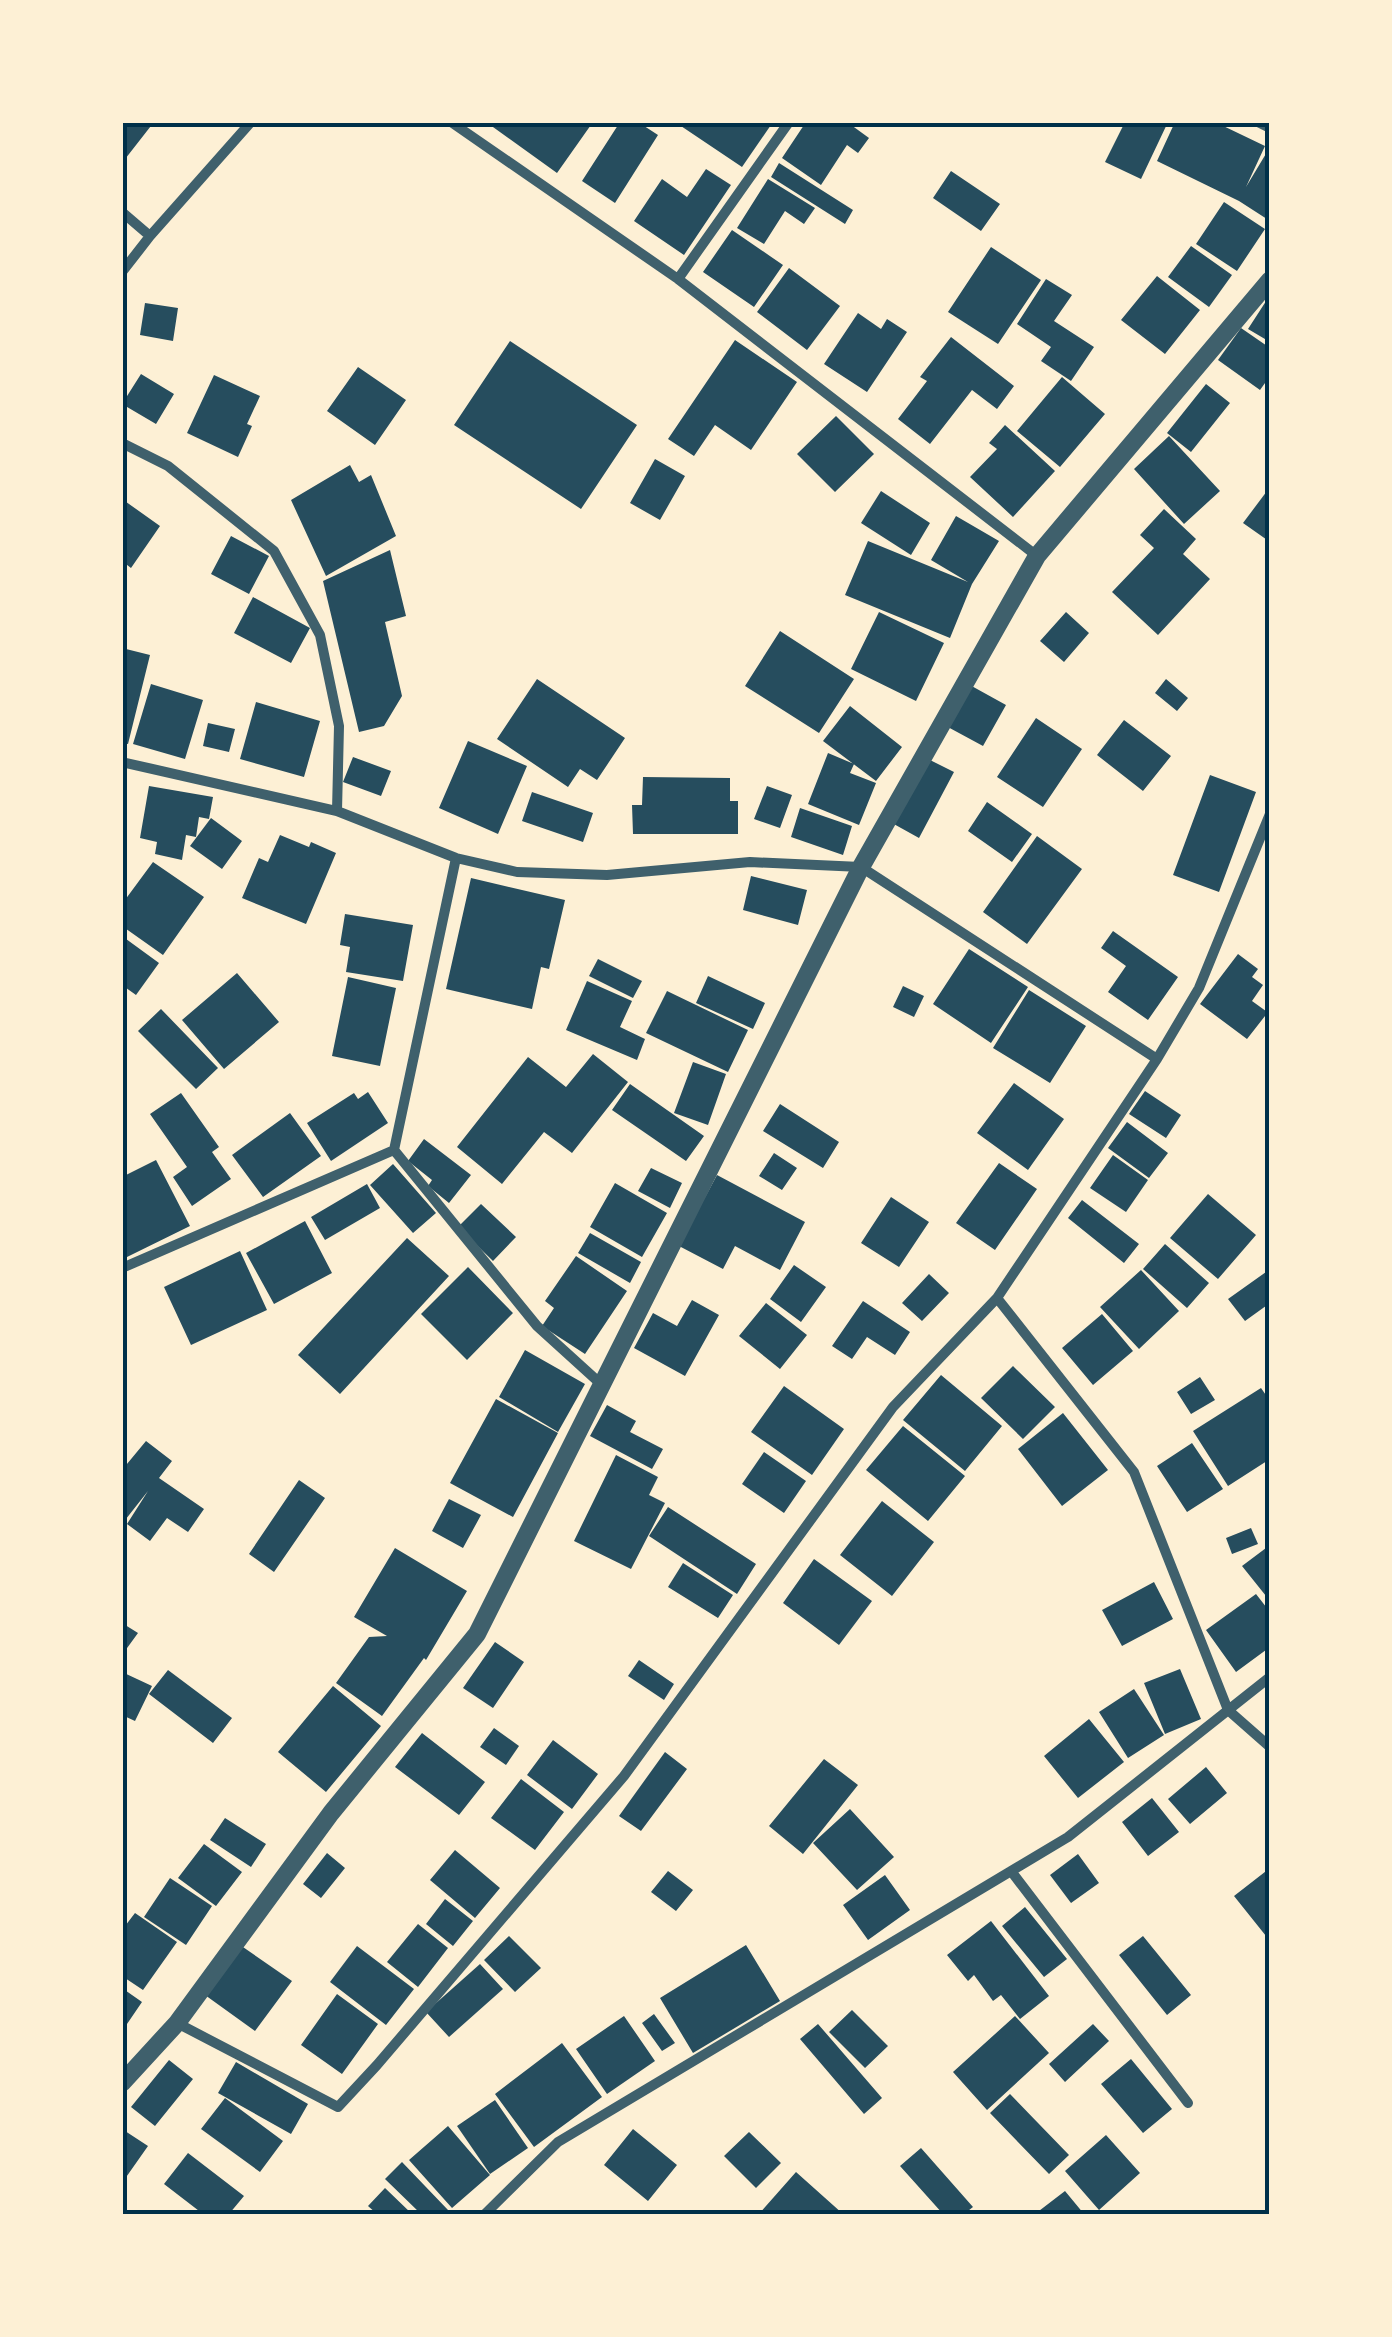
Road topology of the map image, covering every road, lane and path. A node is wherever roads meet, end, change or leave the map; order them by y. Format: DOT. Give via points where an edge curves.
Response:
graph roads {
  1 [pos="251,122"];
  2 [pos="451,122"];
  3 [pos="790,122"];
  4 [pos="1258,122"];
  5 [pos="1270,128"];
  6 [pos="122,212"];
  7 [pos="150,236"];
  8 [pos="122,272"];
  9 [pos="678,279"];
  10 [pos="1270,280"];
  11 [pos="122,443"];
  12 [pos="1037,556"];
  13 [pos="122,762"];
  14 [pos="337,810"];
  15 [pos="1270,814"];
  16 [pos="456,858"];
  17 [pos="861,866"];
  18 [pos="1157,1060"];
  19 [pos="394,1150"];
  20 [pos="122,1268"];
  21 [pos="997,1298"];
  22 [pos="602,1385"];
  23 [pos="1270,1677"];
  24 [pos="1228,1710"];
  25 [pos="1270,1747"];
  26 [pos="1012,1872"];
  27 [pos="177,2023"];
  28 [pos="122,2083"];
  29 [pos="1188,2103"];
  30 [pos="485,2214"];
  1 -- 7 [label="street"];
  2 -- 9 [label="street"];
  3 -- 9 [label="street"];
  4 -- 5 [label="street"];
  6 -- 7 [label="street"];
  7 -- 8 [label="street"];
  9 -- 12 [label="street"];
  10 -- 12 [label="street"];
  11 -- 14 [label="street" via="168,466 274,551 320,635 339,726"];
  12 -- 17 [label="street"];
  13 -- 14 [label="street"];
  14 -- 16 [label="street"];
  15 -- 18 [label="street" via="1199,988"];
  16 -- 17 [label="street" via="517,872 607,875 750,862"];
  16 -- 19 [label="street"];
  17 -- 18 [label="street"];
  17 -- 22 [label="street"];
  18 -- 21 [label="street"];
  19 -- 20 [label="street"];
  19 -- 22 [label="street" via="537,1326"];
  21 -- 24 [label="street" via="1134,1472"];
  21 -- 27 [label="street" via="893,1407 624,1776 338,2107"];
  22 -- 27 [label="street" via="477,1634 330,1812"];
  23 -- 24 [label="street"];
  24 -- 25 [label="street"];
  24 -- 26 [label="street" via="1068,1837"];
  26 -- 29 [label="street"];
  26 -- 30 [label="street" via="558,2142"];
  27 -- 28 [label="street"];
}
